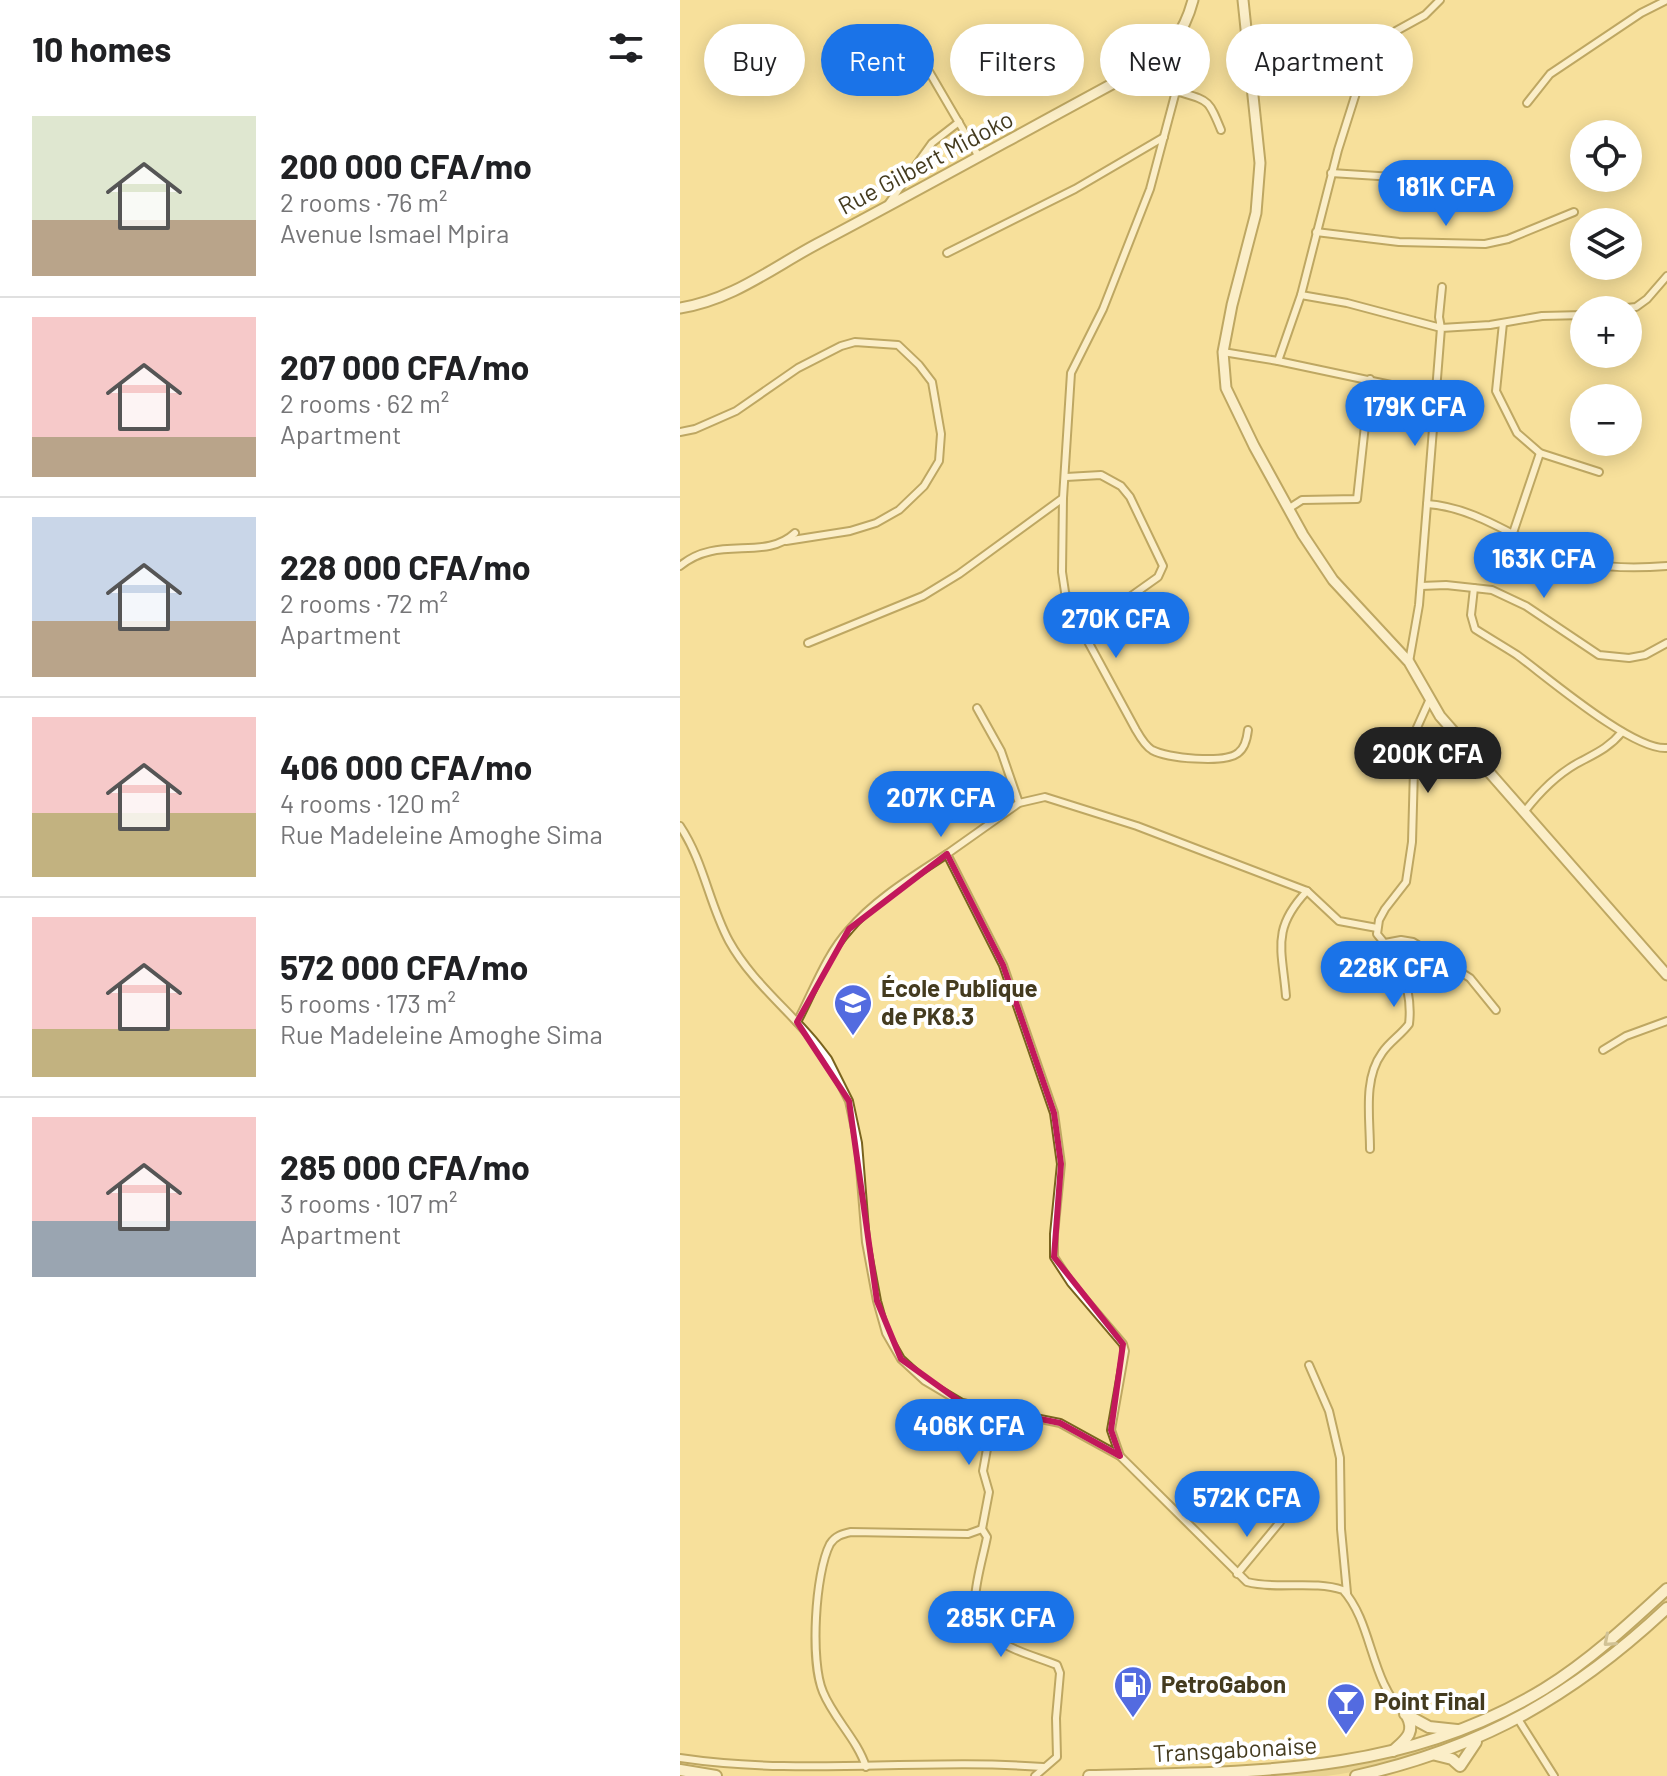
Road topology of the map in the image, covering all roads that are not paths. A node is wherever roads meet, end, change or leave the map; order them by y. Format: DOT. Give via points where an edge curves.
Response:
graph roads {
  1 [pos="1193,0"];
  2 [pos="1243,0"];
  3 [pos="1440,0"];
  4 [pos="1667,0"];
  5 [pos="1185,24"];
  6 [pos="934,80"];
  7 [pos="1100,91"];
  8 [pos="1175,96"];
  9 [pos="1192,96"];
  10 [pos="1527,103"];
  11 [pos="959,122"];
  12 [pos="1221,130"];
  13 [pos="1164,137"];
  14 [pos="979,157"];
  15 [pos="1331,173"];
  16 [pos="1488,183"];
  17 [pos="888,206"];
  18 [pos="1570,214"];
  19 [pos="1316,232"];
  20 [pos="947,253"];
  21 [pos="1667,276"];
  22 [pos="1442,287"];
  23 [pos="1301,295"];
  24 [pos="1642,303"];
  25 [pos="680,308"];
  26 [pos="1570,315"];
  27 [pos="1503,323"];
  28 [pos="1441,328"];
  29 [pos="1223,352"];
  30 [pos="1278,361"];
  31 [pos="1370,379"];
  32 [pos="1438,396"];
  33 [pos="680,432"];
  34 [pos="1540,453"];
  35 [pos="1599,472"];
  36 [pos="1066,477"];
  37 [pos="1063,498"];
  38 [pos="1427,504"];
  39 [pos="1288,509"];
  40 [pos="795,533"];
  41 [pos="1513,533"];
  42 [pos="786,541"];
  43 [pos="680,566"];
  44 [pos="1667,566"];
  45 [pos="1421,586"];
  46 [pos="1474,588"];
  47 [pos="1082,631"];
  48 [pos="808,643"];
  49 [pos="1667,643"];
  50 [pos="1409,662"];
  51 [pos="1429,701"];
  52 [pos="977,708"];
  53 [pos="1248,730"];
  54 [pos="1622,732"];
  55 [pos="1667,748"];
  56 [pos="1019,803"];
  57 [pos="1525,811"];
  58 [pos="680,826"];
  59 [pos="947,854"];
  60 [pos="1307,891"];
  61 [pos="1377,928"];
  62 [pos="1385,943"];
  63 [pos="1667,975"];
  64 [pos="1286,996"];
  65 [pos="1496,1010"];
  66 [pos="1667,1021"];
  67 [pos="797,1022"];
  68 [pos="1603,1050"];
  69 [pos="1370,1149"];
  70 [pos="1309,1365"];
  71 [pos="994,1410"];
  72 [pos="1120,1456"];
  73 [pos="1280,1522"];
  74 [pos="982,1529"];
  75 [pos="1237,1574"];
  76 [pos="1667,1589"];
  77 [pos="1347,1593"];
  78 [pos="1667,1608"];
  79 [pos="1405,1714"];
  80 [pos="1518,1719"];
  81 [pos="1463,1730"];
  82 [pos="1479,1738"];
  83 [pos="1387,1755"];
  84 [pos="1434,1755"];
  85 [pos="680,1758"];
  86 [pos="952,1766"];
  87 [pos="866,1767"];
  88 [pos="1043,1767"];
  89 [pos="680,1770"];
  90 [pos="716,1776"];
  91 [pos="953,1776"];
  92 [pos="1035,1776"];
  93 [pos="1089,1776"];
  94 [pos="1356,1776"];
  95 [pos="1554,1776"];
  1 -- 5 [label="main road"];
  2 -- 29 [label="main road" via="1260,188"];
  3 -- 15 [label="street" via="1396,31 1362,74"];
  4 -- 10 [label="street" via="1550,74"];
  6 -- 11 [label="street"];
  7 -- 14 [label="main road, Rue Gilbert Midoko"];
  8 -- 13 [label="street"];
  9 -- 12 [label="street" via="1210,104"];
  11 -- 14 [label="street"];
  11 -- 17 [label="street" via="932,143"];
  13 -- 20 [label="street"];
  13 -- 36 [label="street" via="1141,216 1071,373"];
  14 -- 17 [label="main road, Rue Gilbert Midoko"];
  15 -- 16 [label="street"];
  15 -- 19 [label="street"];
  17 -- 25 [label="main road, Rue Gilbert Midoko" via="732,294"];
  18 -- 19 [label="street" via="1485,244 1399,242"];
  19 -- 23 [label="street"];
  21 -- 24 [label="street"];
  22 -- 28 [label="street"];
  23 -- 28 [label="street"];
  23 -- 30 [label="street"];
  26 -- 27 [label="street"];
  27 -- 28 [label="street"];
  27 -- 34 [label="street" via="1496,391 1517,433"];
  28 -- 32 [label="street"];
  29 -- 30 [label="street"];
  29 -- 39 [label="main road" via="1226,388"];
  30 -- 31 [label="street"];
  31 -- 32 [label="street" via="1420,386"];
  31 -- 39 [label="street" via="1357,499 1302,500"];
  32 -- 38 [label="street"];
  33 -- 42 [label="street" via="736,411 798,368 855,342 898,345 919,365 932,382 941,434 939,461 924,486 876,523"];
  34 -- 35 [label="street"];
  34 -- 41 [label="street"];
  36 -- 37 [label="street"];
  36 -- 47 [label="street" via="1101,475 1126,491 1163,566 1158,577"];
  37 -- 47 [label="street" via="1062,572"];
  37 -- 48 [label="street" via="923,596"];
  38 -- 41 [label="street" via="1449,506"];
  38 -- 45 [label="street"];
  39 -- 50 [label="main road" via="1333,580"];
  40 -- 42 [label="street"];
  41 -- 44 [label="street" via="1576,562"];
  42 -- 43 [label="street" via="701,552"];
  45 -- 46 [label="street"];
  45 -- 50 [label="street"];
  46 -- 49 [label="street" via="1526,606 1599,655 1629,658"];
  46 -- 54 [label="street" via="1475,629"];
  47 -- 53 [label="street" via="1149,748 1169,755 1226,758 1240,752"];
  50 -- 51 [label="main road"];
  51 -- 57 [label="main road"];
  51 -- 61 [label="street" via="1415,732 1406,882"];
  52 -- 56 [label="street" via="1001,751"];
  54 -- 55 [label="street" via="1646,745"];
  54 -- 57 [label="street" via="1599,753 1559,775"];
  56 -- 59 [label="street"];
  56 -- 60 [label="street" via="1045,797 1069,803"];
  57 -- 63 [label="main road"];
  58 -- 67 [label="street" via="700,860 736,953"];
  59 -- 67 [label="street" via="849,929"];
  59 -- 72 [label="street" via="1003,965 1054,1113 1061,1164 1054,1257 1123,1344 1111,1430"];
  60 -- 61 [label="street" via="1339,921"];
  60 -- 64 [label="street" via="1285,917 1281,931"];
  61 -- 62 [label="street"];
  62 -- 65 [label="street" via="1413,942 1470,978"];
  62 -- 69 [label="street" via="1400,965 1410,1015 1405,1030 1374,1065"];
  66 -- 68 [label="street"];
  67 -- 71 [label="street" via="828,1059 849,1101 866,1242 886,1333 901,1359 925,1381 962,1403"];
  70 -- 77 [label="street" via="1329,1411 1340,1458"];
  71 -- 72 [label="street" via="1060,1423"];
  71 -- 74 [label="street" via="983,1471 989,1492"];
  72 -- 75 [label="street"];
  73 -- 75 [label="street"];
  74 -- 87 [label="street" via="968,1534 851,1532 831,1542 816,1607 818,1677"];
  74 -- 88 [label="street" via="987,1537 975,1600 979,1621 987,1634 1057,1665 1060,1673 1057,1757"];
  75 -- 77 [label="street" via="1258,1585 1319,1586"];
  76 -- 81 [label="highway, Transgabonaise, one-way" via="1574,1669"];
  77 -- 79 [label="street" via="1388,1693"];
  78 -- 80 [label="highway" via="1582,1680"];
  79 -- 81 [label="highway" via="1429,1727"];
  79 -- 83 [label="highway" via="1409,1736"];
  80 -- 82 [label="highway"];
  80 -- 95 [label="street"];
  81 -- 83 [label="highway, Transgabonaise"];
  82 -- 84 [label="highway"];
  82 -- 84 [label="highway" via="1460,1766"];
  83 -- 93 [label="highway, Transgabonaise" via="1302,1769"];
  84 -- 94 [label="highway"];
  85 -- 87 [label="street" via="748,1769"];
  86 -- 87 [label="street"];
  86 -- 88 [label="street"];
  86 -- 91 [label="street"];
  88 -- 92 [label="street"];
  89 -- 90 [label="highway"];
}
